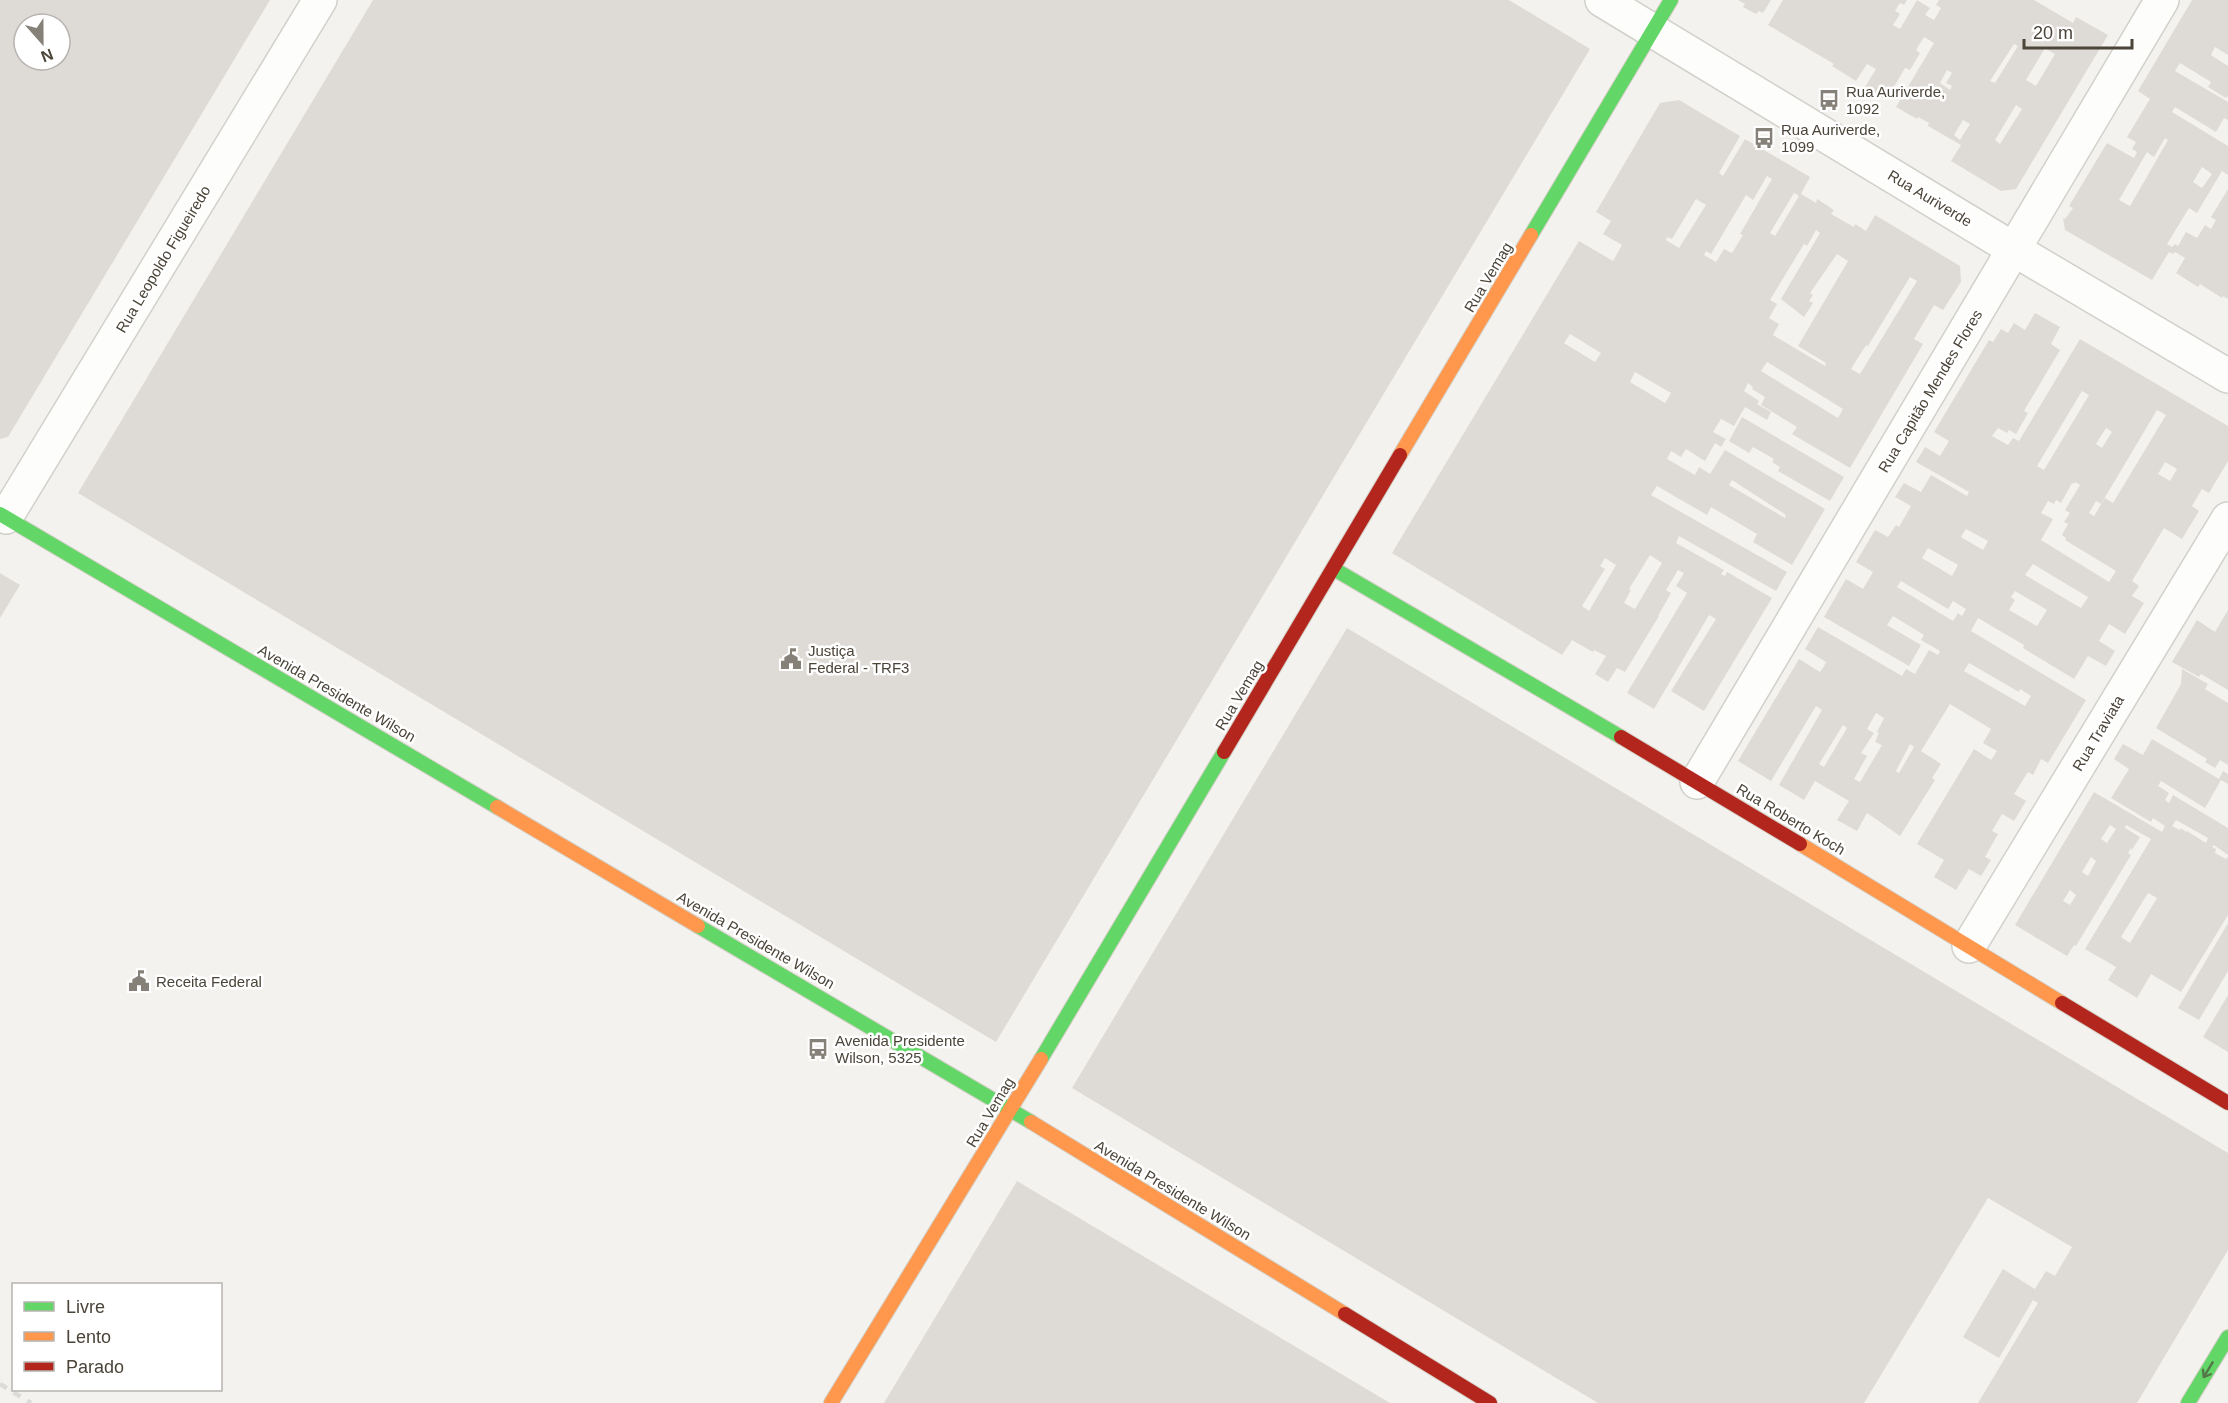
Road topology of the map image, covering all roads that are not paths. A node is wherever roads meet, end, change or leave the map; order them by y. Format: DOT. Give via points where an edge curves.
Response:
graph roads {
  1 [pos="320,0"];
  2 [pos="1602,0"];
  3 [pos="1671,0"];
  4 [pos="2162,0"];
  5 [pos="1653,30"];
  6 [pos="2015,250"];
  7 [pos="2228,376"];
  8 [pos="3,516"];
  9 [pos="2228,519"];
  10 [pos="1334,569"];
  11 [pos="1697,782"];
  12 [pos="1969,946"];
  13 [pos="2228,1103"];
  14 [pos="1011,1110"];
  15 [pos="2228,1337"];
  16 [pos="831,1403"];
  17 [pos="1490,1403"];
  18 [pos="2188,1403"];
  1 -- 8 [label="street, Rua Leopoldo Figueiredo"];
  2 -- 5 [label="street, Rua Auriverde"];
  3 -- 5 [label="street, Rua Vemag"];
  4 -- 6 [label="street, Rua Capitão Mendes Flores"];
  5 -- 6 [label="street, Rua Auriverde"];
  5 -- 10 [label="street, Rua Vemag"];
  6 -- 7 [label="street, Rua Auriverde"];
  6 -- 11 [label="street, Rua Capitão Mendes Flores"];
  8 -- 14 [label="street, Avenida Presidente Wilson"];
  9 -- 12 [label="street, Rua Traviata"];
  10 -- 11 [label="street, Rua Roberto Koch"];
  10 -- 14 [label="street, Rua Vemag"];
  11 -- 12 [label="street, Rua Roberto Koch"];
  12 -- 13 [label="street, Rua Roberto Koch"];
  14 -- 16 [label="street, Rua Vemag"];
  14 -- 17 [label="street, Avenida Presidente Wilson"];
  15 -- 18 [label="street, one-way"];
}
